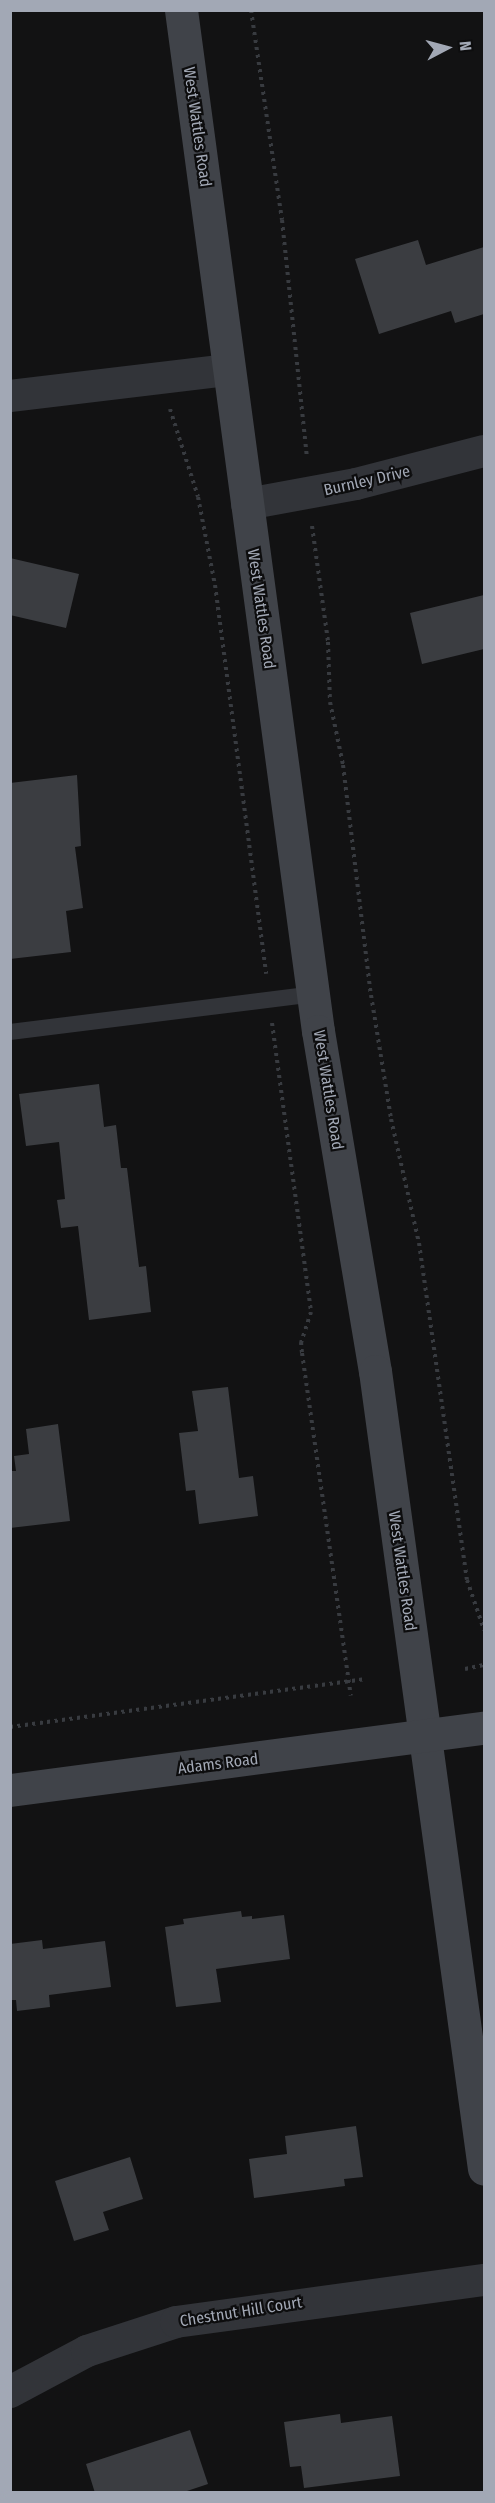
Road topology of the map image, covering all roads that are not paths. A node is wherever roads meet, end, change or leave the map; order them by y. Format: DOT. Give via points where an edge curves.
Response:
graph roads {
  1 [pos="180,10"];
  2 [pos="228,370"];
  3 [pos="10,396"];
  4 [pos="484,451"];
  5 [pos="247,504"];
  6 [pos="314,994"];
  7 [pos="10,1032"];
  8 [pos="484,1728"];
  9 [pos="426,1737"];
  10 [pos="10,1790"];
  11 [pos="484,2169"];
  12 [pos="484,2280"];
  13 [pos="10,2392"];
  1 -- 2 [label="street, West Wattles Road"];
  2 -- 3 [label="street"];
  2 -- 5 [label="street, West Wattles Road"];
  4 -- 5 [label="street, Burnley Drive" via="356,484"];
  5 -- 6 [label="street, West Wattles Road"];
  6 -- 7 [label="lane"];
  6 -- 9 [label="street, West Wattles Road" via="375,1371"];
  8 -- 9 [label="street, Adams Road"];
  9 -- 10 [label="street, Adams Road"];
  9 -- 11 [label="street, West Wattles Road"];
  12 -- 13 [label="street, Chestnut Hill Court" via="176,2322 87,2351"];
}
